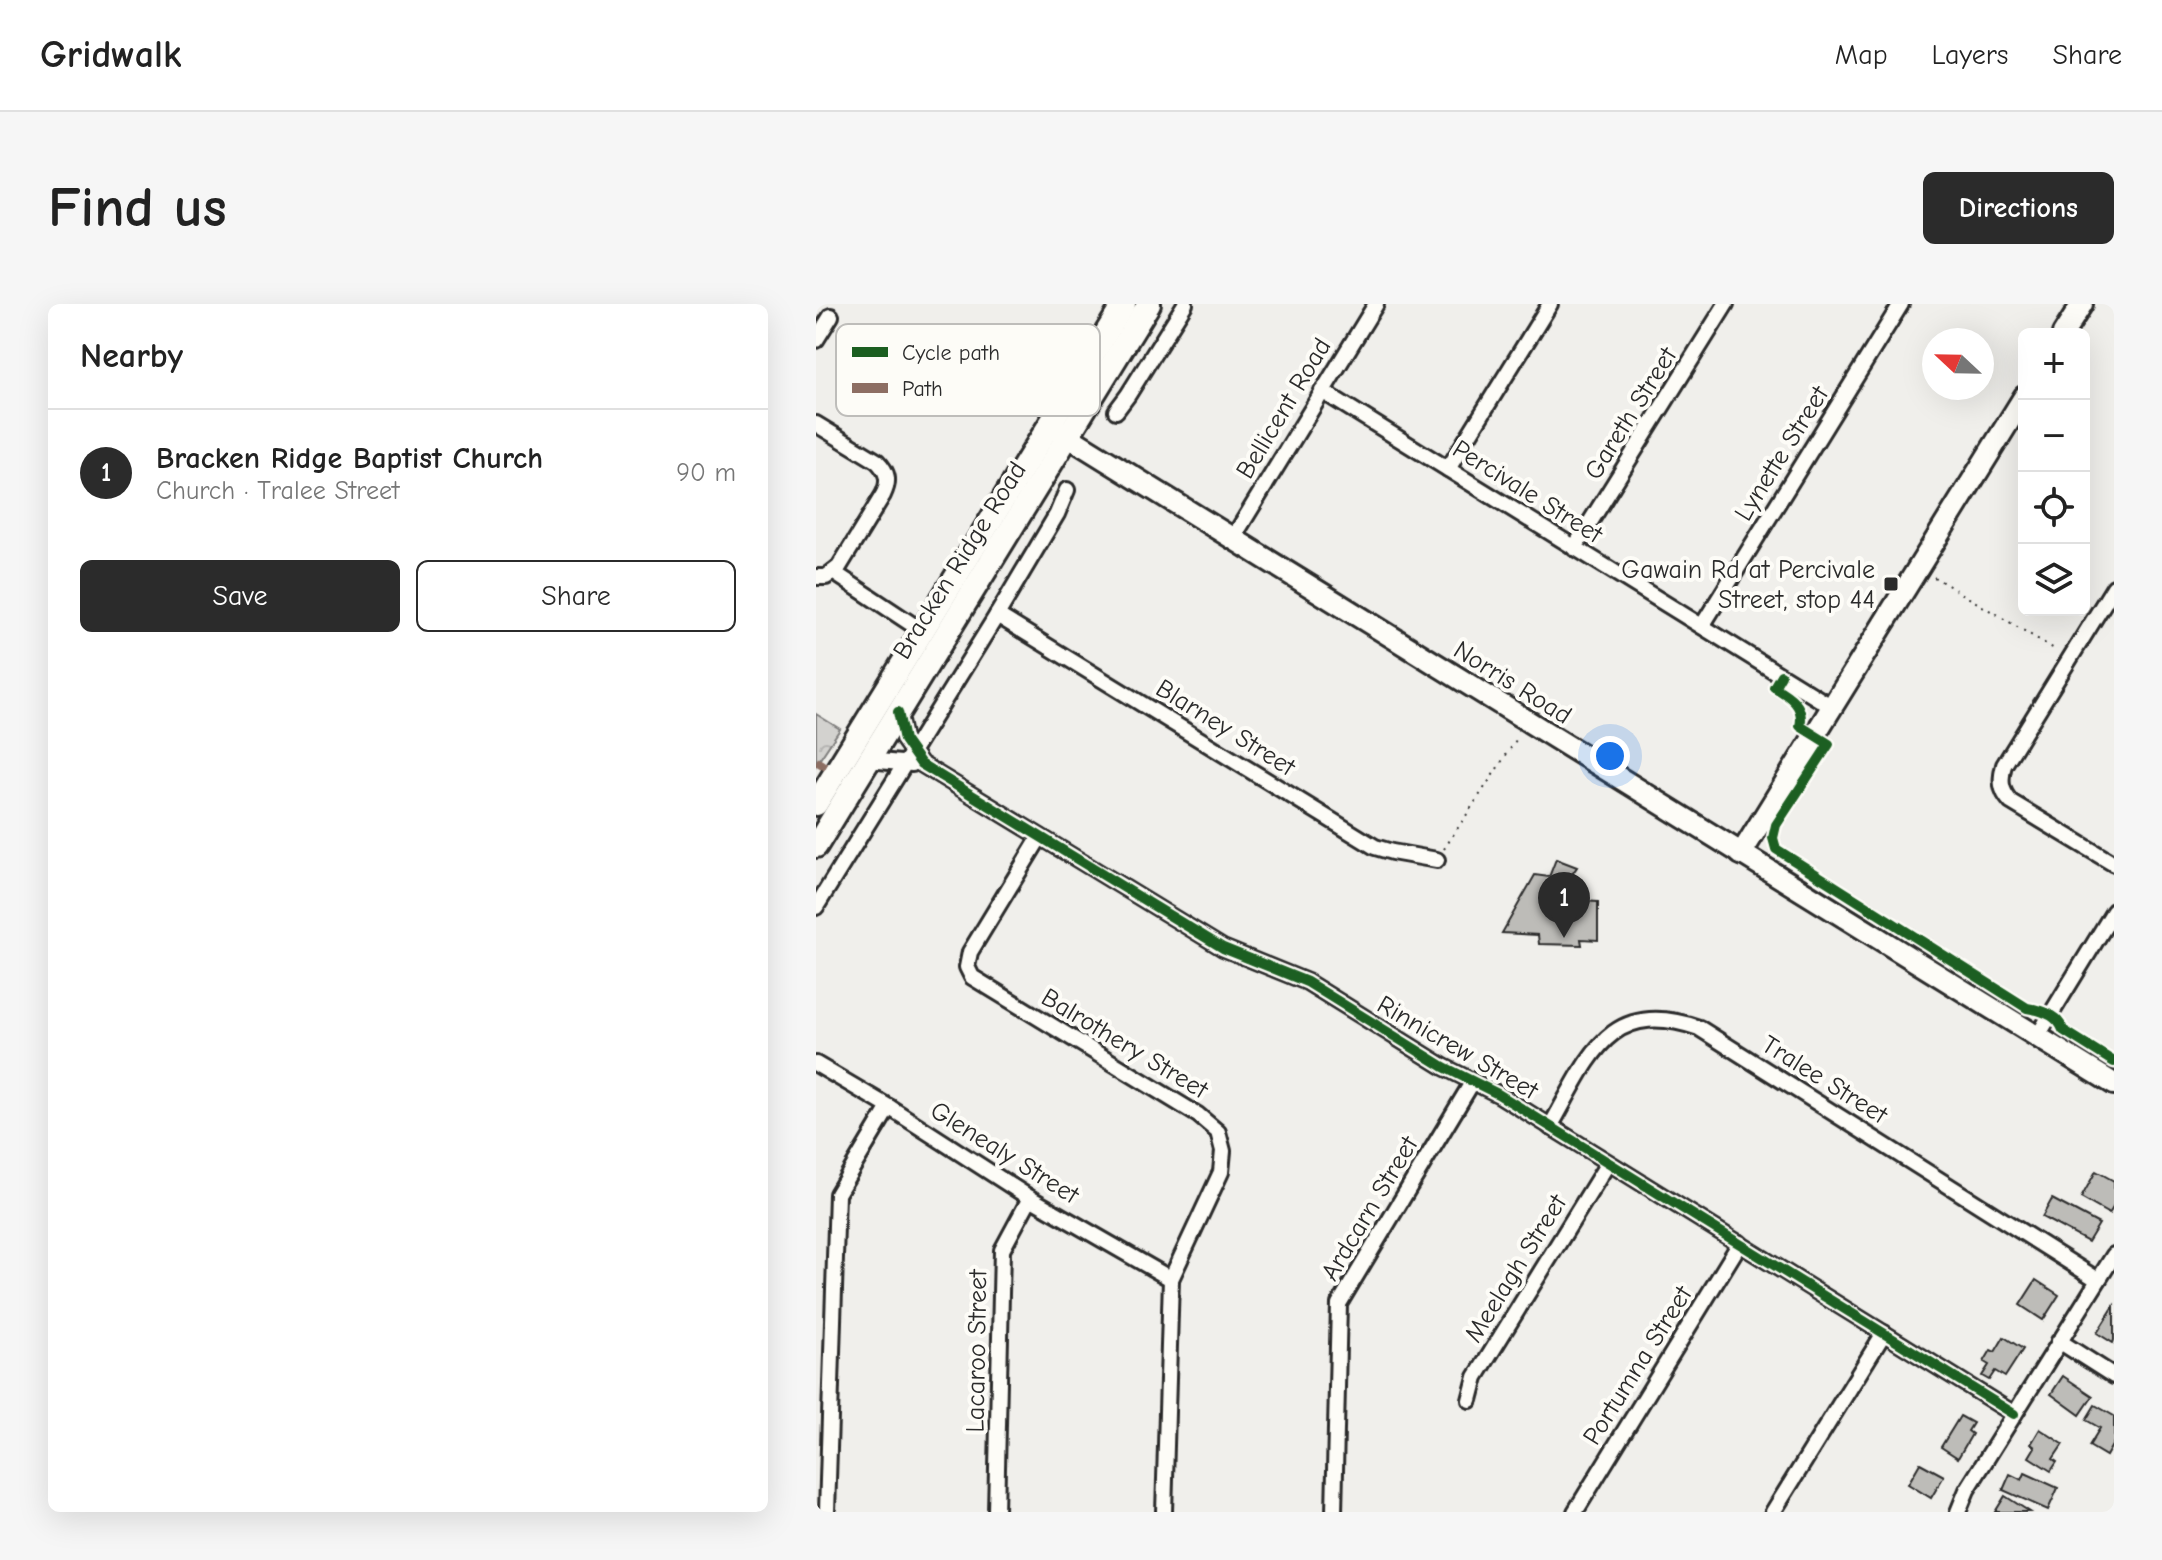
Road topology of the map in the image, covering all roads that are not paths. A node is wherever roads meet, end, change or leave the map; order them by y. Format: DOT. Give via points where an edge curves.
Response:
graph roads {
  1 [pos="1124,304"];
  2 [pos="1149,304"];
  3 [pos="1185,304"];
  4 [pos="1376,304"];
  5 [pos="1550,304"];
  6 [pos="1726,304"];
  7 [pos="1901,304"];
  8 [pos="2082,304"];
  9 [pos="831,316"];
  10 [pos="2067,328"];
  11 [pos="816,340"];
  12 [pos="1100,343"];
  13 [pos="1100,384"];
  14 [pos="1322,391"];
  15 [pos="2022,400"];
  16 [pos="1116,411"];
  17 [pos="1055,416"];
  18 [pos="1081,416"];
  19 [pos="816,424"];
  20 [pos="1049,425"];
  21 [pos="1068,437"];
  22 [pos="1448,469"];
  23 [pos="1067,490"];
  24 [pos="1233,538"];
  25 [pos="1574,548"];
  26 [pos="833,572"];
  27 [pos="816,577"];
  28 [pos="2114,587"];
  29 [pos="997,615"];
  30 [pos="1702,626"];
  31 [pos="922,631"];
  32 [pos="1832,707"];
  33 [pos="898,712"];
  34 [pos="868,760"];
  35 [pos="913,760"];
  36 [pos="816,804"];
  37 [pos="1040,837"];
  38 [pos="816,846"];
  39 [pos="1741,854"];
  40 [pos="1437,860"];
  41 [pos="2114,864"];
  42 [pos="816,907"];
  43 [pos="2114,911"];
  44 [pos="2037,1037"];
  45 [pos="816,1064"];
  46 [pos="1473,1081"];
  47 [pos="2114,1084"];
  48 [pos="889,1107"];
  49 [pos="1550,1127"];
  50 [pos="1608,1163"];
  51 [pos="1030,1198"];
  52 [pos="1740,1243"];
  53 [pos="2114,1255"];
  54 [pos="1171,1279"];
  55 [pos="2098,1280"];
  56 [pos="1884,1333"];
  57 [pos="2059,1341"];
  58 [pos="2114,1376"];
  59 [pos="1470,1400"];
  60 [pos="2014,1414"];
  61 [pos="827,1512"];
  62 [pos="996,1512"];
  63 [pos="1164,1512"];
  64 [pos="1334,1512"];
  65 [pos="1575,1512"];
  66 [pos="1773,1512"];
  67 [pos="1958,1512"];
  1 -- 12 [label="main road, Bracken Ridge Road"];
  2 -- 13 [label="main road, Bracken Ridge Road"];
  3 -- 16 [label="street"];
  4 -- 14 [label="street, Bellicent Road"];
  5 -- 22 [label="street"];
  6 -- 25 [label="street, Gareth Street"];
  7 -- 30 [label="street, Lynette Street"];
  8 -- 10 [label="main road"];
  9 -- 11 [label="street"];
  14 -- 22 [label="street, Percivale Street"];
  14 -- 24 [label="street, Bellicent Road"];
  15 -- 32 [label="main road"];
  17 -- 20 [label="main road, Bracken Ridge Road"];
  18 -- 21 [label="main road, Bracken Ridge Road"];
  19 -- 26 [label="street" via="877,461 887,477 883,495"];
  20 -- 21 [label="main road, Norris Road"];
  20 -- 31 [label="main road, Bracken Ridge Road"];
  21 -- 24 [label="main road, Norris Road"];
  21 -- 33 [label="main road, Bracken Ridge Road"];
  22 -- 25 [label="street, Percivale Street"];
  23 -- 29 [label="street"];
  24 -- 39 [label="main road, Norris Road"];
  25 -- 30 [label="street, Percivale Street"];
  26 -- 27 [label="street"];
  26 -- 31 [label="street"];
  28 -- 41 [label="street" via="1994,787"];
  29 -- 35 [label="street"];
  29 -- 40 [label="street, Blarney Street" via="1375,847"];
  30 -- 32 [label="street, Percivale Street"];
  31 -- 36 [label="main road, Bracken Ridge Road"];
  32 -- 39 [label="main road"];
  33 -- 34 [label="main road, Bracken Ridge Road"];
  33 -- 35 [label="street"];
  34 -- 35 [label="street, Rinnicrew Street"];
  34 -- 38 [label="main road, Bracken Ridge Road"];
  35 -- 37 [label="street, Rinnicrew Street"];
  35 -- 42 [label="street"];
  37 -- 46 [label="street, Rinnicrew Street" via="1223,948 1307,982"];
  37 -- 54 [label="street, Balrothery Street" via="970,952 967,967 983,985 1218,1132 1221,1172"];
  39 -- 44 [label="main road, Norris Road"];
  43 -- 44 [label="street"];
  44 -- 47 [label="main road, Norris Road"];
  45 -- 48 [label="street, Glenealy Street"];
  46 -- 49 [label="street, Rinnicrew Street"];
  46 -- 64 [label="street, Ardcarn Street" via="1339,1304"];
  48 -- 51 [label="street, Glenealy Street"];
  48 -- 61 [label="street" via="837,1194"];
  49 -- 50 [label="street, Rinnicrew Street"];
  49 -- 55 [label="street, Tralee Street" via="1596,1048 1617,1029 1644,1019 1674,1019 1699,1028"];
  50 -- 52 [label="street, Rinnicrew Street"];
  50 -- 59 [label="street, Meelagh Street" via="1476,1377"];
  51 -- 54 [label="street, Glenealy Street"];
  51 -- 62 [label="street, Lacaroo Street" via="1002,1250"];
  52 -- 56 [label="street, Rinnicrew Street"];
  52 -- 65 [label="street, Portumna Street"];
  53 -- 55 [label="street"];
  54 -- 63 [label="street, Balrothery Street"];
  55 -- 57 [label="street"];
  56 -- 60 [label="street, Rinnicrew Street"];
  56 -- 66 [label="street"];
  57 -- 58 [label="street"];
  57 -- 60 [label="street"];
  60 -- 67 [label="street"];
}
